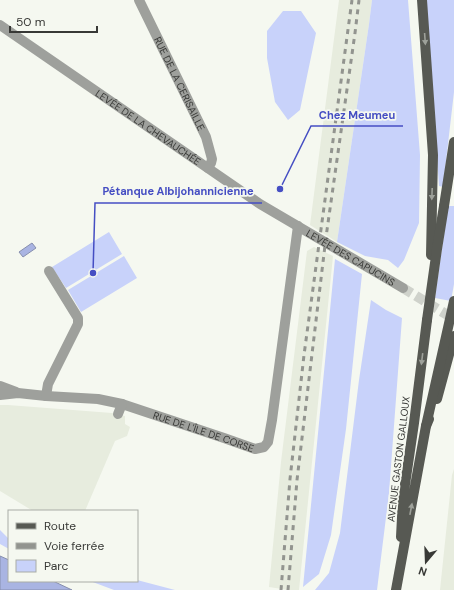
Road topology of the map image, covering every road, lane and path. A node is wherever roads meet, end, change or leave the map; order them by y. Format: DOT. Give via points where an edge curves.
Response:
graph roads {
  1 [pos="139,0"];
  2 [pos="422,0"];
  3 [pos="0,26"];
  4 [pos="454,142"];
  5 [pos="208,168"];
  6 [pos="298,226"];
  7 [pos="49,272"];
  8 [pos="403,288"];
  9 [pos="454,301"];
  10 [pos="427,320"];
  11 [pos="454,336"];
  12 [pos="0,386"];
  13 [pos="18,393"];
  14 [pos="0,395"];
  15 [pos="46,396"];
  16 [pos="122,404"];
  17 [pos="118,414"];
  18 [pos="426,426"];
  19 [pos="398,575"];
  20 [pos="396,590"];
  1 -- 5 [label="street, RUE DE LA CERISAILLE" via="206,137 212,158"];
  2 -- 10 [label="main road, one-way, bridge" via="433,155"];
  3 -- 5 [label="street, LEVÉE DE LA CHEVAUCHÉE"];
  4 -- 10 [label="main road, AVENUE GASTON GALLOUX, bridge"];
  5 -- 6 [label="street, LEVÉE DE LA CHEVAUCHÉE" via="260,204"];
  6 -- 8 [label="street, LEVÉE DES CAPUCINS"];
  6 -- 16 [label="street, RUE DE L'ÎLE DE CORSE" via="272,420 268,442 264,447 255,449"];
  7 -- 15 [label="street" via="78,318 78,324 48,384"];
  9 -- 18 [label="main road, AVENUE GASTON GALLOUX, bridge"];
  10 -- 19 [label="main road, AVENUE GASTON GALLOUX, one-way" via="403,498"];
  11 -- 18 [label="main road, bridge" via="436,401"];
  12 -- 13 [label="street, RUE DE L'ÎLE DE CORSE"];
  13 -- 14 [label="street, RUE DE L'ÎLE DE CORSE"];
  13 -- 15 [label="street, RUE DE L'ÎLE DE CORSE"];
  15 -- 16 [label="street, RUE DE L'ÎLE DE CORSE" via="98,399"];
  16 -- 17 [label="street"];
  19 -- 18 [label="main road, AVENUE GASTON GALLOUX, one-way"];
  19 -- 20 [label="main road"];
}
